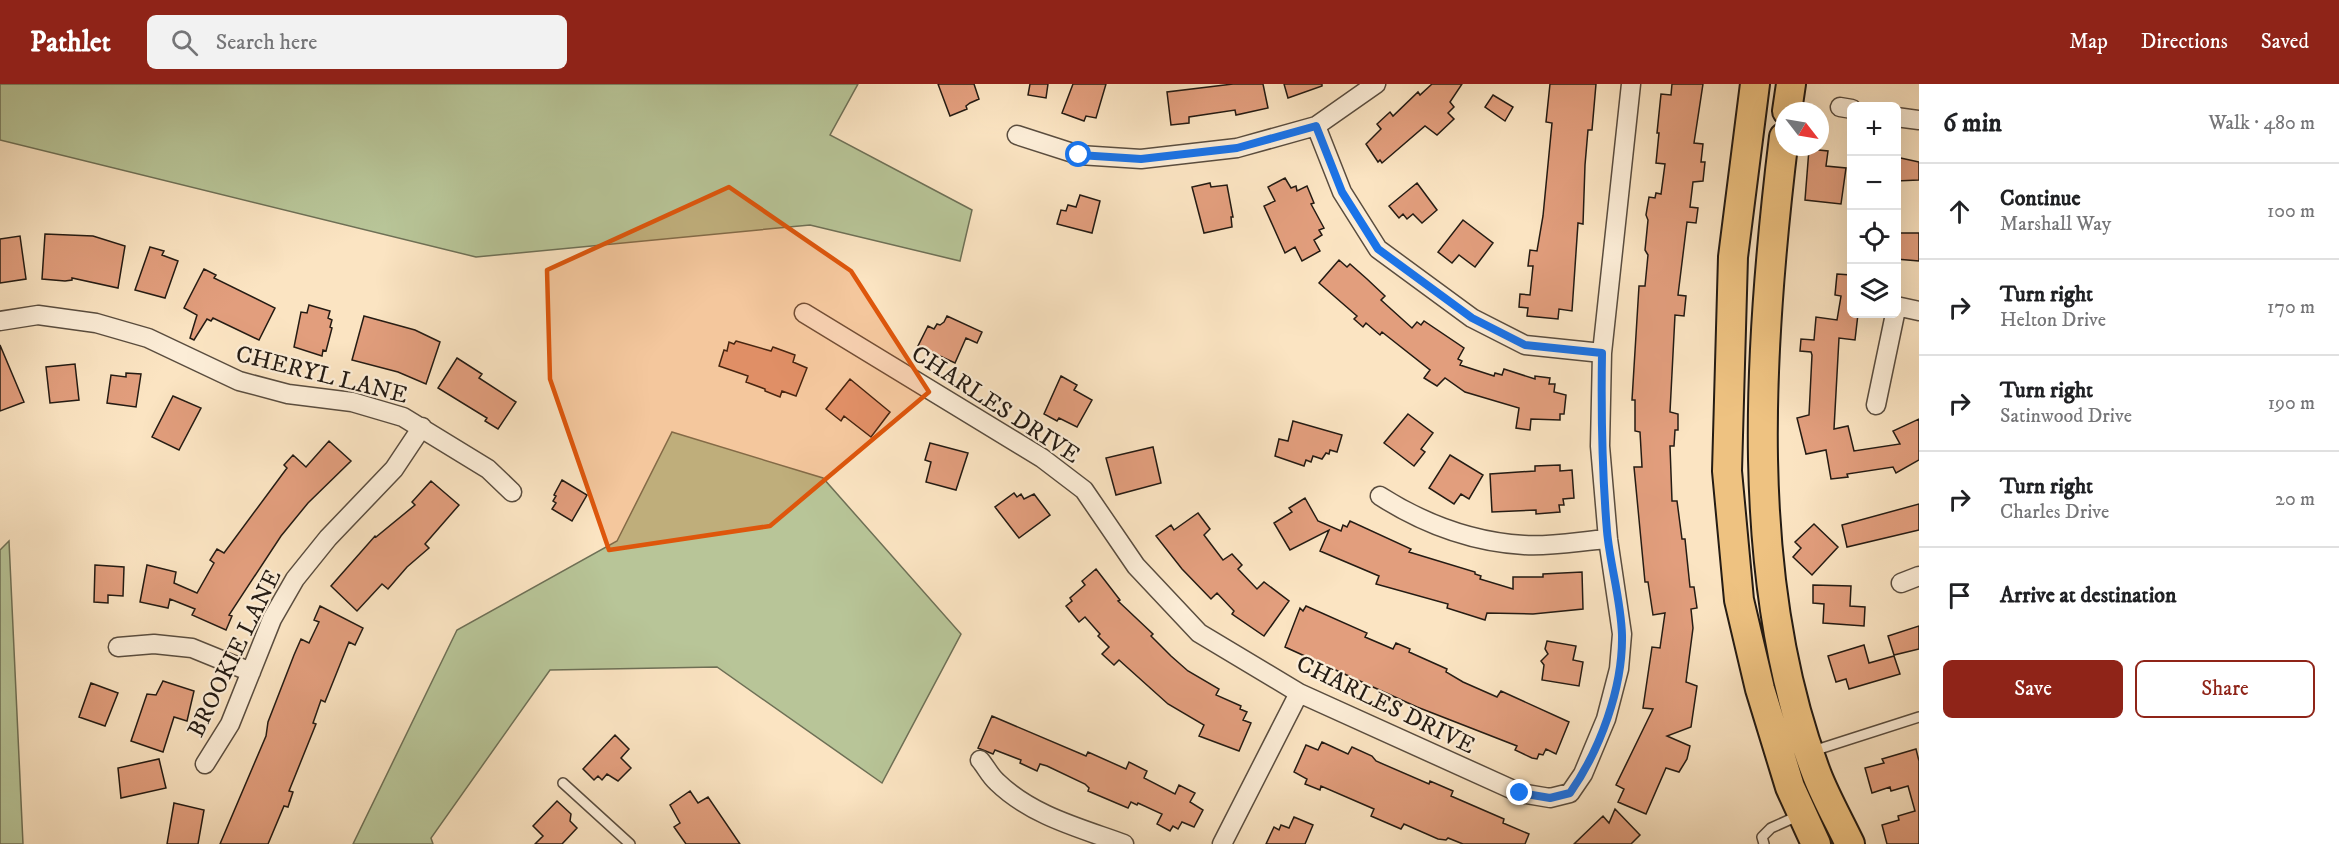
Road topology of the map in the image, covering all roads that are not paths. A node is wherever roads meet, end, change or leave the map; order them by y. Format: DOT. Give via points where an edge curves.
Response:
graph roads {
  1 [pos="1376,84"];
  2 [pos="1631,84"];
  3 [pos="1755,84"];
  4 [pos="1791,84"];
  5 [pos="1788,102"];
  6 [pos="1901,118"];
  7 [pos="1919,120"];
  8 [pos="1316,126"];
  9 [pos="1017,135"];
  10 [pos="1782,156"];
  11 [pos="1901,307"];
  12 [pos="1919,311"];
  13 [pos="804,313"];
  14 [pos="1894,318"];
  15 [pos="0,321"];
  16 [pos="1602,353"];
  17 [pos="1876,405"];
  18 [pos="422,427"];
  19 [pos="512,492"];
  20 [pos="1380,496"];
  21 [pos="1608,539"];
  22 [pos="1919,576"];
  23 [pos="1901,583"];
  24 [pos="118,646"];
  25 [pos="251,672"];
  26 [pos="1299,693"];
  27 [pos="1919,717"];
  28 [pos="1809,752"];
  29 [pos="980,760"];
  30 [pos="205,764"];
  31 [pos="562,783"];
  32 [pos="1802,814"];
  33 [pos="630,844"];
  34 [pos="1124,844"];
  35 [pos="1222,844"];
  36 [pos="1764,844"];
  37 [pos="1816,844"];
  38 [pos="1850,844"];
  1 -- 8 [label="street"];
  2 -- 16 [label="street"];
  3 -- 32 [label="main road" via="1733,256 1727,471 1740,600 1760,689"];
  4 -- 5 [label="main road"];
  6 -- 7 [label="street"];
  8 -- 9 [label="street" via="1237,148 1141,159 1079,155"];
  8 -- 16 [label="street" via="1342,192 1378,249 1472,318 1525,345"];
  10 -- 28 [label="main road" via="1769,259 1763,470 1771,595"];
  11 -- 12 [label="street"];
  13 -- 26 [label="street, CHARLES DRIVE" via="1042,458 1084,490 1136,566 1199,633"];
  14 -- 17 [label="street"];
  15 -- 18 [label="street, CHERYL LANE" via="38,315 96,323 148,338 239,381 288,394 352,402"];
  16 -- 21 [label="street" via="1600,446"];
  18 -- 19 [label="street, CHERYL LANE" via="488,469"];
  18 -- 25 [label="street, BROOKIE LANE" via="394,469 328,537 295,579 272,620"];
  20 -- 21 [label="street" via="1407,514 1471,539 1525,546"];
  21 -- 26 [label="street, CHARLES DRIVE" via="1622,634 1619,669 1595,747 1570,793 1550,798 1520,793"];
  22 -- 23 [label="street"];
  24 -- 25 [label="street" via="192,648"];
  25 -- 30 [label="street, BROOKIE LANE" via="230,724"];
  26 -- 35 [label="street"];
  27 -- 28 [label="lane"];
  28 -- 38 [label="main road"];
  29 -- 34 [label="street" via="996,781 1025,803 1055,820"];
  31 -- 33 [label="lane"];
  32 -- 36 [label="lane" via="1771,828 1762,837"];
  32 -- 37 [label="main road"];
}
